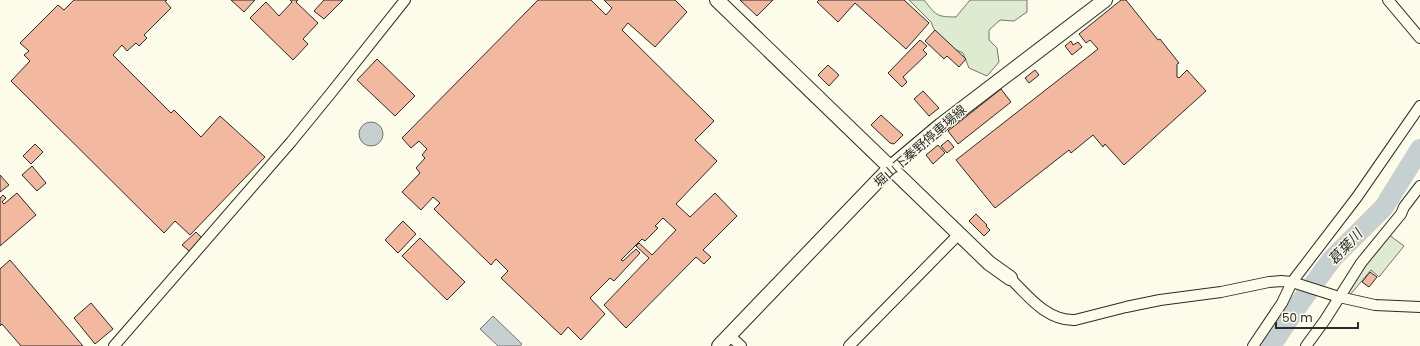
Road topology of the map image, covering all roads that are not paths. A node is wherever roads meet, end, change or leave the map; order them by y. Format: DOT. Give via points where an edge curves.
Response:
graph roads {
  1 [pos="405,0"];
  2 [pos="717,0"];
  3 [pos="1105,0"];
  4 [pos="1388,0"];
  5 [pos="1420,38"];
  6 [pos="1420,106"];
  7 [pos="891,167"];
  8 [pos="1420,186"];
  9 [pos="959,234"];
  10 [pos="1010,278"];
  11 [pos="1296,283"];
  12 [pos="1339,297"];
  13 [pos="1420,307"];
  14 [pos="730,336"];
  15 [pos="114,346"];
  16 [pos="719,346"];
  17 [pos="741,346"];
  18 [pos="849,346"];
  19 [pos="1253,346"];
  20 [pos="1306,346"];
  1 -- 15 [label="street" via="291,142"];
  2 -- 7 [label="main road"];
  3 -- 7 [label="main road, 堀山下秦野停車場線" via="941,125"];
  4 -- 5 [label="street"];
  6 -- 11 [label="street"];
  7 -- 9 [label="main road"];
  7 -- 14 [label="main road, 堀山下秦野停車場線"];
  8 -- 12 [label="street" via="1361,263"];
  9 -- 10 [label="main road" via="989,263"];
  9 -- 18 [label="street"];
  10 -- 11 [label="street" via="1044,311 1068,320 1160,300 1221,292 1269,282"];
  11 -- 12 [label="street"];
  11 -- 19 [label="street"];
  12 -- 13 [label="street" via="1375,305"];
  12 -- 20 [label="street"];
  14 -- 16 [label="main road, 堀山下秦野停車場線"];
  14 -- 17 [label="street"];
}
